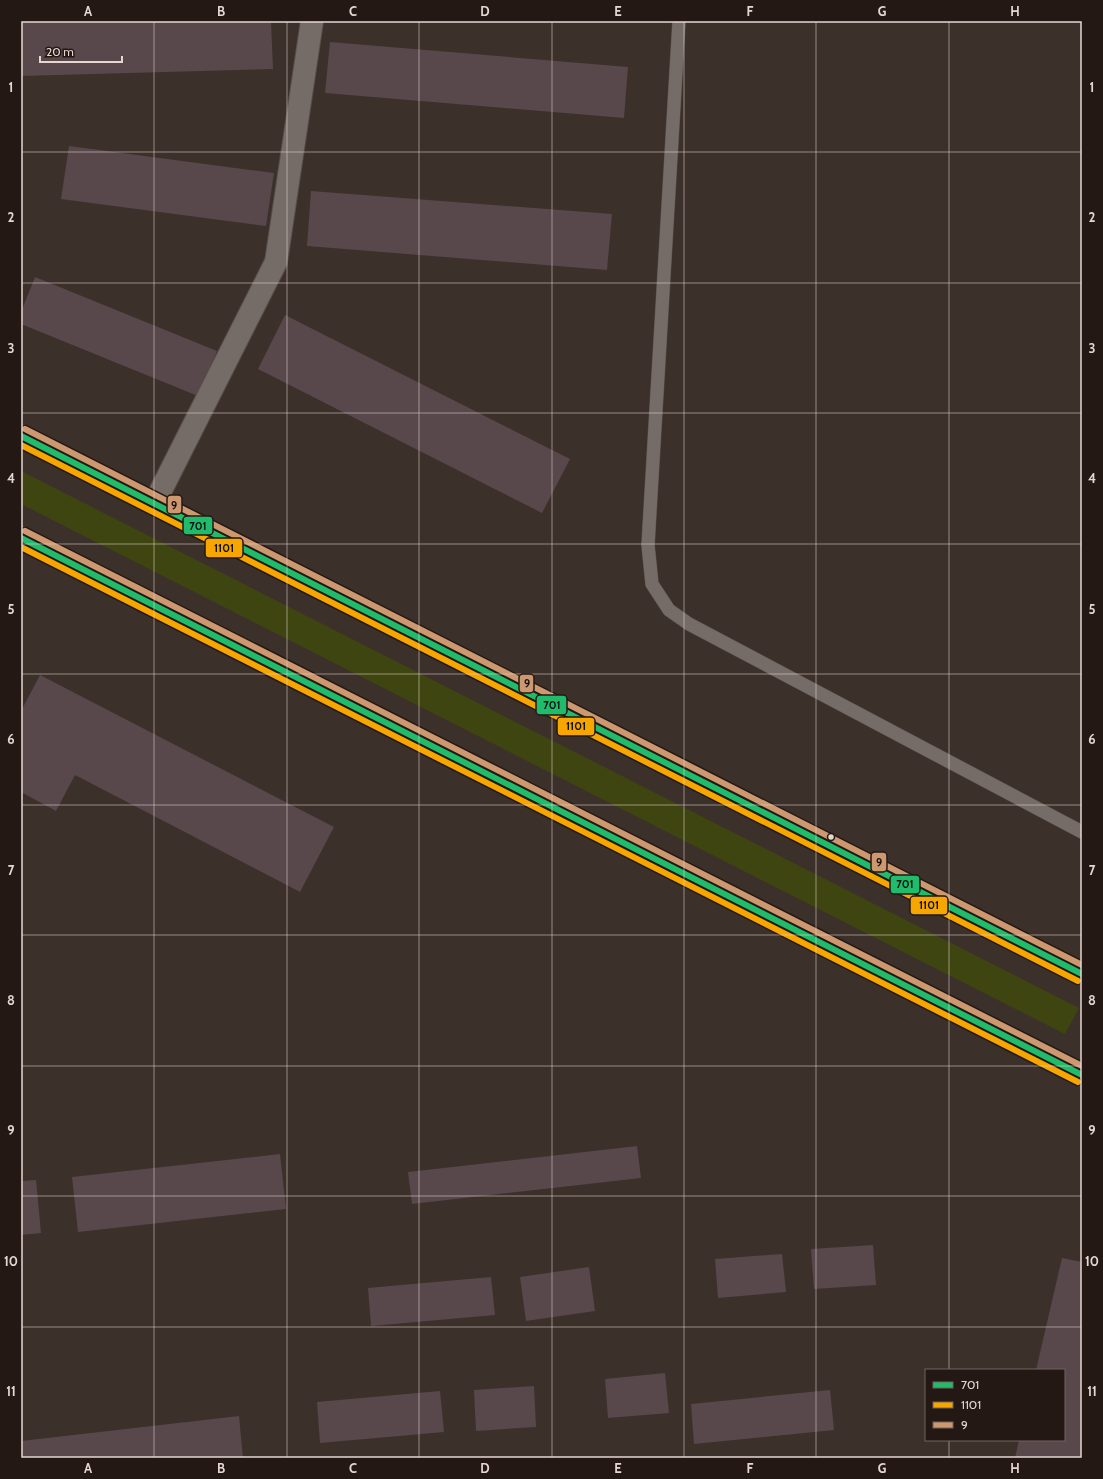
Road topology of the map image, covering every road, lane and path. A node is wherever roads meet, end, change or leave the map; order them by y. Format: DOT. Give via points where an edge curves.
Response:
graph roads {
  1 [pos="312,21"];
  2 [pos="680,21"];
  3 [pos="21,436"];
  4 [pos="154,504"];
  5 [pos="21,538"];
  6 [pos="1082,832"];
  7 [pos="1082,974"];
  8 [pos="1082,1075"];
  1 -- 4 [label="street" via="276,262"];
  2 -- 6 [label="lane" via="648,545 652,584 669,610 689,624"];
  3 -- 4 [label="highway"];
  4 -- 7 [label="highway"];
  5 -- 8 [label="highway"];
}
